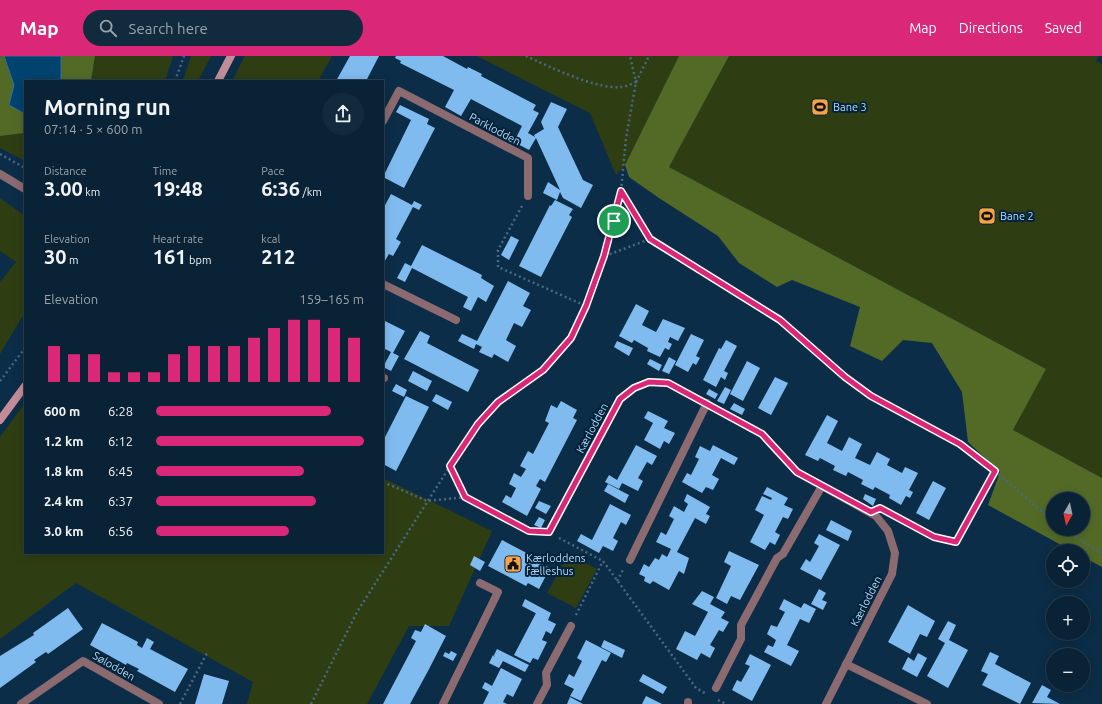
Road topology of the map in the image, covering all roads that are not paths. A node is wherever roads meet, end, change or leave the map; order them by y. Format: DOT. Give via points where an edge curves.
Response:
graph roads {
  1 [pos="231,56"];
  2 [pos="219,80"];
  3 [pos="384,119"];
  4 [pos="0,174"];
  5 [pos="24,188"];
  6 [pos="528,196"];
  7 [pos="384,284"];
  8 [pos="456,320"];
  9 [pos="24,387"];
  10 [pos="707,403"];
  11 [pos="0,420"];
  12 [pos="822,486"];
  13 [pos="549,532"];
  14 [pos="630,560"];
  15 [pos="480,583"];
  16 [pos="570,626"];
  17 [pos="846,664"];
  18 [pos="716,688"];
  19 [pos="21,704"];
  20 [pos="159,704"];
  21 [pos="443,704"];
  22 [pos="537,704"];
  23 [pos="826,704"];
  24 [pos="927,704"];
  1 -- 2 [label="street"];
  3 -- 6 [label="street, Parklodden" via="399,91 528,158"];
  4 -- 5 [label="street"];
  7 -- 8 [label="street"];
  9 -- 11 [label="street"];
  10 -- 12 [label="street, Kærlodden" via="762,434 797,472"];
  10 -- 13 [label="street, Kærlodden" via="668,383 649,382 634,388 620,399"];
  10 -- 14 [label="street"];
  12 -- 17 [label="street, Kærlodden" via="876,516 888,531 895,553 892,574"];
  12 -- 18 [label="street" via="783,554 777,558 741,625 741,639"];
  15 -- 21 [label="street" via="498,592"];
  16 -- 22 [label="street" via="546,674 547,685"];
  17 -- 23 [label="street, Kærlodden"];
  17 -- 24 [label="street"];
  19 -- 20 [label="street, Sølodden" via="83,661"];
}
